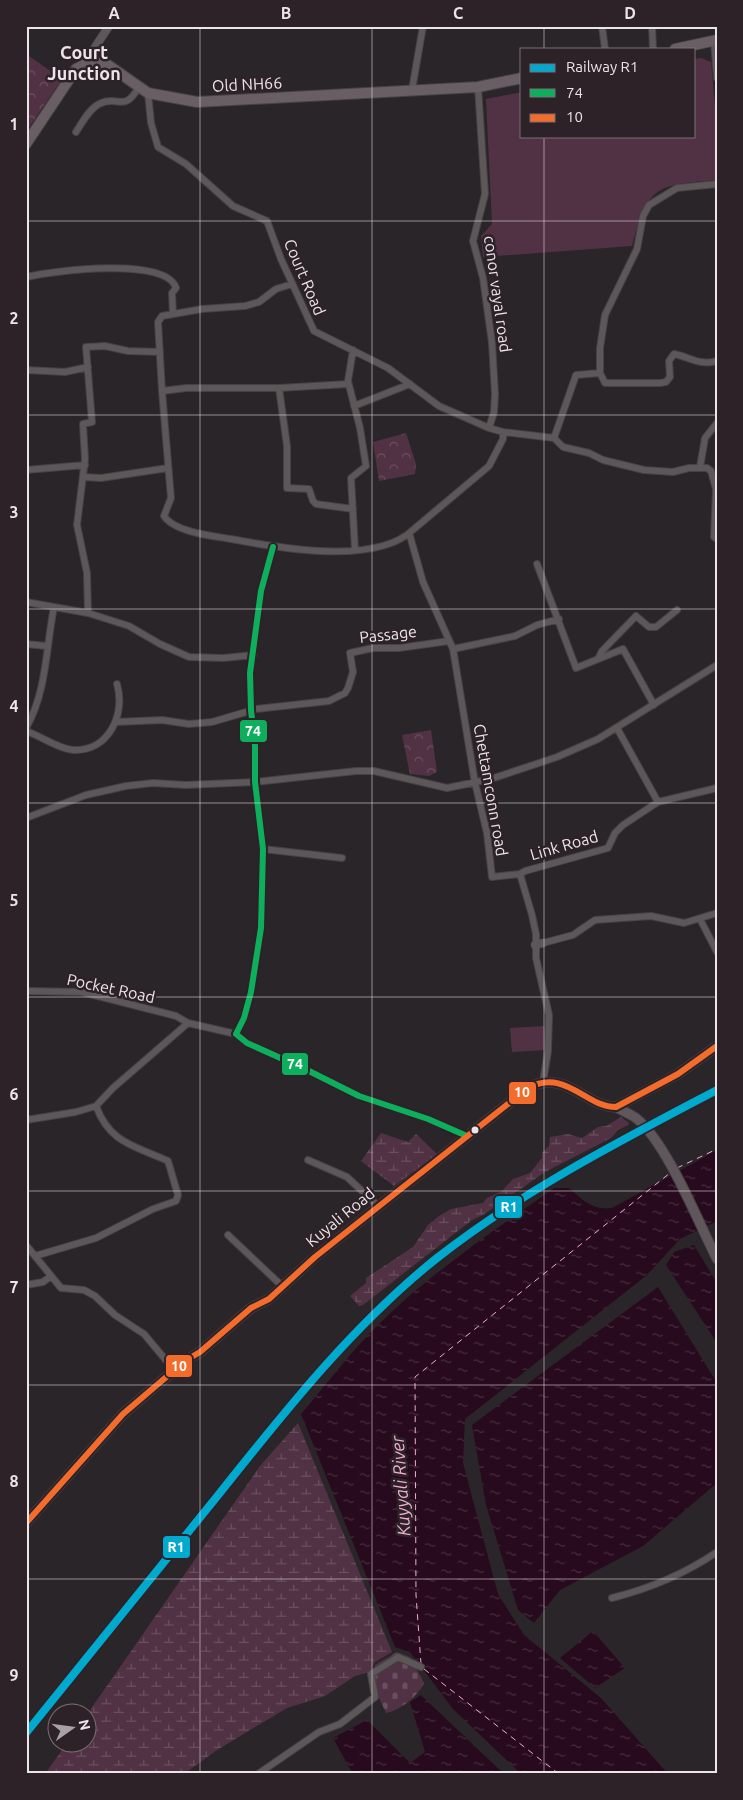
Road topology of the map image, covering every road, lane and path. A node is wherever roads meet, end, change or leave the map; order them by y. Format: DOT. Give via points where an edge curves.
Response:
graph roads {
  1 [pos="109,26"];
  2 [pos="423,26"];
  3 [pos="602,26"];
  4 [pos="652,26"];
  5 [pos="715,41"];
  6 [pos="605,48"];
  7 [pos="653,48"];
  8 [pos="680,48"];
  9 [pos="84,64"];
  10 [pos="520,78"];
  11 [pos="717,78"];
  12 [pos="478,86"];
  13 [pos="138,87"];
  14 [pos="412,90"];
  15 [pos="148,93"];
  16 [pos="76,132"];
  17 [pos="26,144"];
  18 [pos="717,184"];
  19 [pos="26,277"];
  20 [pos="292,284"];
  21 [pos="173,314"];
  22 [pos="353,350"];
  23 [pos="160,352"];
  24 [pos="717,361"];
  25 [pos="88,367"];
  26 [pos="26,370"];
  27 [pos="600,373"];
  28 [pos="348,384"];
  29 [pos="410,384"];
  30 [pos="279,388"];
  31 [pos="162,391"];
  32 [pos="354,406"];
  33 [pos="717,423"];
  34 [pos="489,428"];
  35 [pos="504,432"];
  36 [pos="554,438"];
  37 [pos="85,465"];
  38 [pos="700,467"];
  39 [pos="168,468"];
  40 [pos="26,470"];
  41 [pos="83,477"];
  42 [pos="353,509"];
  43 [pos="410,536"];
  44 [pos="717,539"];
  45 [pos="273,547"];
  46 [pos="354,550"];
  47 [pos="537,564"];
  48 [pos="26,602"];
  49 [pos="54,607"];
  50 [pos="677,610"];
  51 [pos="88,613"];
  52 [pos="558,618"];
  53 [pos="449,641"];
  54 [pos="26,644"];
  55 [pos="46,646"];
  56 [pos="453,649"];
  57 [pos="254,655"];
  58 [pos="598,659"];
  59 [pos="717,666"];
  60 [pos="116,684"];
  61 [pos="654,705"];
  62 [pos="251,710"];
  63 [pos="116,722"];
  64 [pos="617,728"];
  65 [pos="26,729"];
  66 [pos="254,782"];
  67 [pos="475,783"];
  68 [pos="717,788"];
  69 [pos="658,802"];
  70 [pos="26,818"];
  71 [pos="263,849"];
  72 [pos="342,858"];
  73 [pos="520,874"];
  74 [pos="717,913"];
  75 [pos="700,919"];
  76 [pos="539,944"];
  77 [pos="717,952"];
  78 [pos="26,991"];
  79 [pos="188,1023"];
  80 [pos="236,1034"];
  81 [pos="717,1046"];
  82 [pos="542,1082"];
  83 [pos="96,1106"];
  84 [pos="616,1107"];
  85 [pos="26,1120"];
  86 [pos="467,1136"];
  87 [pos="308,1160"];
  88 [pos="378,1206"];
  89 [pos="228,1235"];
  90 [pos="26,1245"];
  91 [pos="715,1255"];
  92 [pos="35,1256"];
  93 [pos="51,1276"];
  94 [pos="26,1285"];
  95 [pos="282,1286"];
  96 [pos="175,1371"];
  97 [pos="26,1523"];
  98 [pos="717,1552"];
  99 [pos="612,1598"];
  100 [pos="421,1667"];
  101 [pos="258,1774"];
  1 -- 9 [label="street"];
  2 -- 14 [label="street"];
  3 -- 6 [label="street"];
  4 -- 7 [label="street"];
  5 -- 8 [label="main road"];
  5 -- 11 [label="street"];
  9 -- 13 [label="main road, Old NH66" via="91,61 108,65"];
  9 -- 17 [label="main road" via="76,69"];
  10 -- 12 [label="main road, Old NH66"];
  12 -- 14 [label="main road, Old NH66"];
  12 -- 34 [label="street, conor vayal road" via="485,194 473,241 483,278 492,343 495,394"];
  13 -- 15 [label="main road, Old NH66"];
  13 -- 16 [label="street" via="131,99 125,102 106,102 94,107"];
  14 -- 15 [label="main road, Old NH66" via="197,102"];
  15 -- 20 [label="street, Court Road" via="151,123 158,147 186,164 233,206 267,221"];
  18 -- 27 [label="street" via="677,188 648,204 637,249 605,315"];
  19 -- 21 [label="street" via="112,267 159,275 174,283 176,288 172,293"];
  20 -- 21 [label="street" via="245,306"];
  20 -- 22 [label="street, Court Road" via="314,331"];
  21 -- 23 [label="street" via="162,316 158,322"];
  22 -- 28 [label="street"];
  22 -- 29 [label="street, Court Road"];
  23 -- 25 [label="street" via="86,347"];
  23 -- 31 [label="street"];
  24 -- 27 [label="street" via="696,362 674,354 669,361 670,377 666,382 606,383"];
  25 -- 26 [label="street" via="65,372"];
  25 -- 37 [label="street" via="92,422 83,424"];
  27 -- 36 [label="street" via="576,374"];
  28 -- 30 [label="street"];
  28 -- 32 [label="street"];
  29 -- 32 [label="street"];
  29 -- 34 [label="street, Court Road" via="439,406"];
  30 -- 31 [label="street"];
  30 -- 42 [label="street" via="287,446 287,488 309,489 316,504"];
  31 -- 39 [label="street"];
  32 -- 42 [label="street" via="366,466 351,478"];
  33 -- 38 [label="street" via="705,438"];
  34 -- 35 [label="street"];
  35 -- 36 [label="street"];
  35 -- 43 [label="street" via="489,466 414,529"];
  36 -- 38 [label="street" via="563,447 644,470 673,472"];
  37 -- 40 [label="street"];
  37 -- 41 [label="street"];
  38 -- 44 [label="street" via="712,471 715,479 714,537"];
  39 -- 41 [label="street" via="101,478"];
  39 -- 45 [label="street" via="171,498 164,516 171,524"];
  41 -- 51 [label="street" via="77,525 87,573"];
  42 -- 46 [label="street"];
  43 -- 46 [label="street"];
  43 -- 53 [label="street, Chettamconn road" via="423,582"];
  45 -- 46 [label="street" via="312,551"];
  45 -- 57 [label="street" via="261,591"];
  47 -- 52 [label="street"];
  48 -- 49 [label="street"];
  49 -- 51 [label="street"];
  49 -- 55 [label="street"];
  50 -- 58 [label="street" via="656,627 650,627 636,616"];
  51 -- 57 [label="street" via="129,626 189,657"];
  52 -- 56 [label="street" via="515,636"];
  52 -- 58 [label="street" via="576,668"];
  53 -- 56 [label="street, Chettamconn road"];
  53 -- 62 [label="street, Passage" via="350,652 353,672 348,688 340,696 329,701"];
  54 -- 55 [label="street"];
  55 -- 65 [label="street" via="42,682"];
  56 -- 67 [label="street, Chettamconn road"];
  57 -- 62 [label="street" via="250,673"];
  58 -- 61 [label="street" via="622,649"];
  59 -- 61 [label="street"];
  60 -- 63 [label="street"];
  61 -- 64 [label="street"];
  62 -- 63 [label="street" via="212,722"];
  62 -- 66 [label="street"];
  63 -- 65 [label="street" via="104,741 72,750"];
  64 -- 67 [label="street" via="557,757"];
  64 -- 69 [label="street"];
  66 -- 67 [label="street" via="365,771 390,774 438,788"];
  66 -- 70 [label="street" via="126,786 86,796"];
  66 -- 71 [label="street"];
  67 -- 73 [label="street, Chettamconn road" via="487,833 492,877"];
  68 -- 69 [label="street, Link Road"];
  69 -- 73 [label="street, Link Road" via="623,826 608,848"];
  71 -- 72 [label="street"];
  71 -- 80 [label="street" via="261,928 249,1004"];
  73 -- 76 [label="street, Chettamconn road"];
  74 -- 75 [label="street"];
  75 -- 76 [label="street" via="684,923 651,916 595,920 573,935"];
  75 -- 77 [label="street"];
  76 -- 82 [label="street, Chettamconn road" via="549,1015 548,1050"];
  78 -- 79 [label="street, Pocket Road" via="82,992 157,1011"];
  79 -- 80 [label="street, Pocket Road"];
  79 -- 83 [label="street"];
  80 -- 86 [label="street, Pocket Road" via="247,1043 359,1096"];
  81 -- 84 [label="main road" via="678,1074"];
  82 -- 84 [label="main road" via="569,1088 606,1106"];
  82 -- 86 [label="main road, Kuyali Road" via="528,1088"];
  83 -- 85 [label="street"];
  83 -- 92 [label="street" via="113,1134 137,1150 168,1161 178,1196 176,1201 96,1238"];
  84 -- 91 [label="main road" via="642,1124 673,1170"];
  86 -- 88 [label="main road, Kuyali Road"];
  87 -- 88 [label="street" via="347,1177"];
  88 -- 95 [label="main road, Kuyali Road"];
  89 -- 95 [label="street"];
  90 -- 92 [label="street"];
  92 -- 93 [label="street"];
  93 -- 94 [label="street" via="43,1282"];
  93 -- 96 [label="street" via="61,1288 84,1290 95,1296 115,1315 144,1334"];
  95 -- 96 [label="main road, Kuyali Road"];
  96 -- 97 [label="main road, Kuyali Road" via="123,1414"];
  98 -- 99 [label="street" via="701,1563 634,1593"];
  100 -- 101 [label="street" via="398,1658 371,1674 375,1697 340,1724 319,1732"];
}
